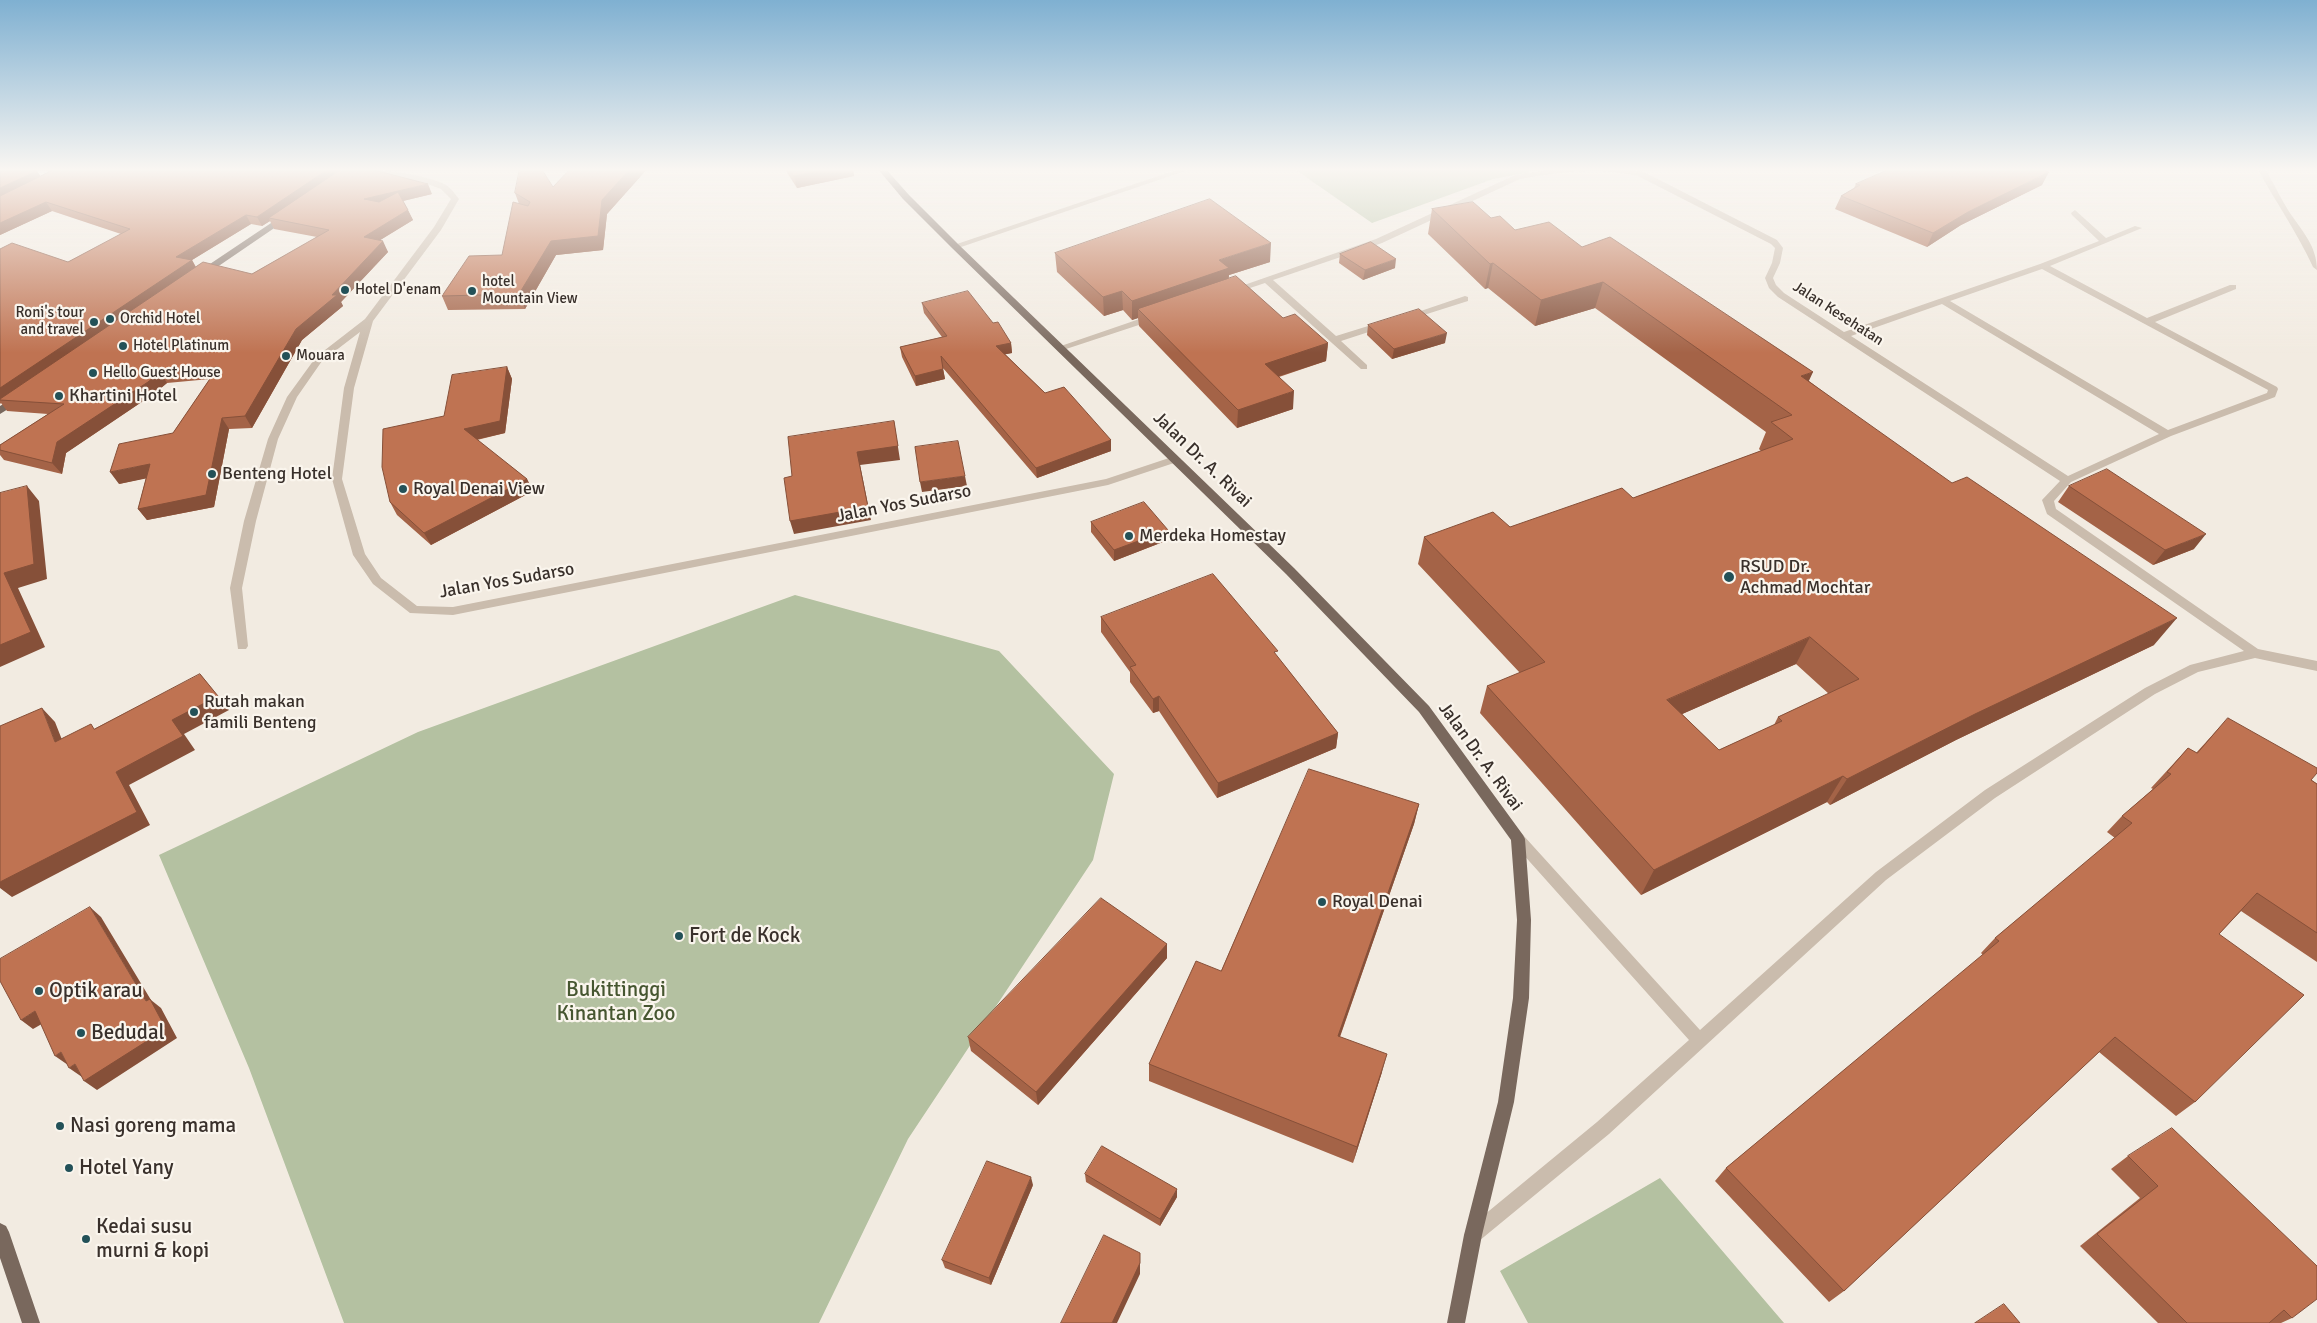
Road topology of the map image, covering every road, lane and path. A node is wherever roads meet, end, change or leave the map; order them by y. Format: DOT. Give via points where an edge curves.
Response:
graph roads {
  1 [pos="265,230"];
  2 [pos="437,230"];
  3 [pos="939,230"];
  4 [pos="1004,230"];
  5 [pos="1403,230"];
  6 [pos="1750,230"];
  7 [pos="2092,230"];
  8 [pos="2134,230"];
  9 [pos="2298,230"];
  10 [pos="2105,242"];
  11 [pos="955,246"];
  12 [pos="2316,264"];
  13 [pos="2043,266"];
  14 [pos="1267,280"];
  15 [pos="190,281"];
  16 [pos="2232,287"];
  17 [pos="1220,295"];
  18 [pos="1465,299"];
  19 [pos="1944,302"];
  20 [pos="1164,314"];
  21 [pos="368,321"];
  22 [pos="2146,322"];
  23 [pos="1844,335"];
  24 [pos="1334,340"];
  25 [pos="1060,348"];
  26 [pos="1364,367"];
  27 [pos="25,394"];
  28 [pos="0,411"];
  29 [pos="2166,434"];
  30 [pos="1176,459"];
  31 [pos="2067,480"];
  32 [pos="242,646"];
  33 [pos="2255,653"];
  34 [pos="2317,666"];
  35 [pos="1518,839"];
  36 [pos="1699,1040"];
  37 [pos="0,1232"];
  38 [pos="1473,1235"];
  39 [pos="31,1323"];
  40 [pos="1456,1323"];
  1 -- 15 [label="main road"];
  2 -- 21 [label="street, Jalan Yos Sudarso"];
  3 -- 11 [label="main road, Jalan Dr. A. Rivai"];
  4 -- 11 [label="street"];
  5 -- 14 [label="street, Jalan Kesehatan"];
  6 -- 23 [label="street, Jalan Kesehatan" via="1779,248 1769,278 1772,286"];
  7 -- 10 [label="street"];
  8 -- 10 [label="street"];
  9 -- 12 [label="street"];
  10 -- 13 [label="street"];
  11 -- 25 [label="main road, Jalan Dr. A. Rivai"];
  13 -- 19 [label="street"];
  13 -- 22 [label="street"];
  14 -- 17 [label="street, Jalan Kesehatan"];
  14 -- 24 [label="street"];
  16 -- 22 [label="street"];
  18 -- 24 [label="street"];
  19 -- 23 [label="street"];
  19 -- 29 [label="street"];
  20 -- 25 [label="street"];
  21 -- 30 [label="street, Jalan Yos Sudarso" via="349,388 337,479 359,555 377,581 414,610 453,611 1108,482"];
  21 -- 32 [label="street" via="319,359 292,397 273,439 250,521 236,588"];
  22 -- 29 [label="street" via="2273,389 2271,395"];
  23 -- 31 [label="street, Jalan Kesehatan"];
  24 -- 26 [label="street"];
  25 -- 30 [label="main road, Jalan Dr. A. Rivai"];
  27 -- 28 [label="main road"];
  29 -- 31 [label="street"];
  30 -- 35 [label="main road, Jalan Dr. A. Rivai" via="1424,709"];
  31 -- 33 [label="street" via="2048,500 2051,511"];
  33 -- 34 [label="street"];
  33 -- 36 [label="street" via="2194,668 2150,691 1990,794 1881,876"];
  35 -- 36 [label="street"];
  35 -- 38 [label="main road" via="1524,920 1521,998 1506,1102"];
  36 -- 38 [label="street" via="1603,1128"];
  37 -- 39 [label="main road"];
  38 -- 40 [label="main road"];
}
